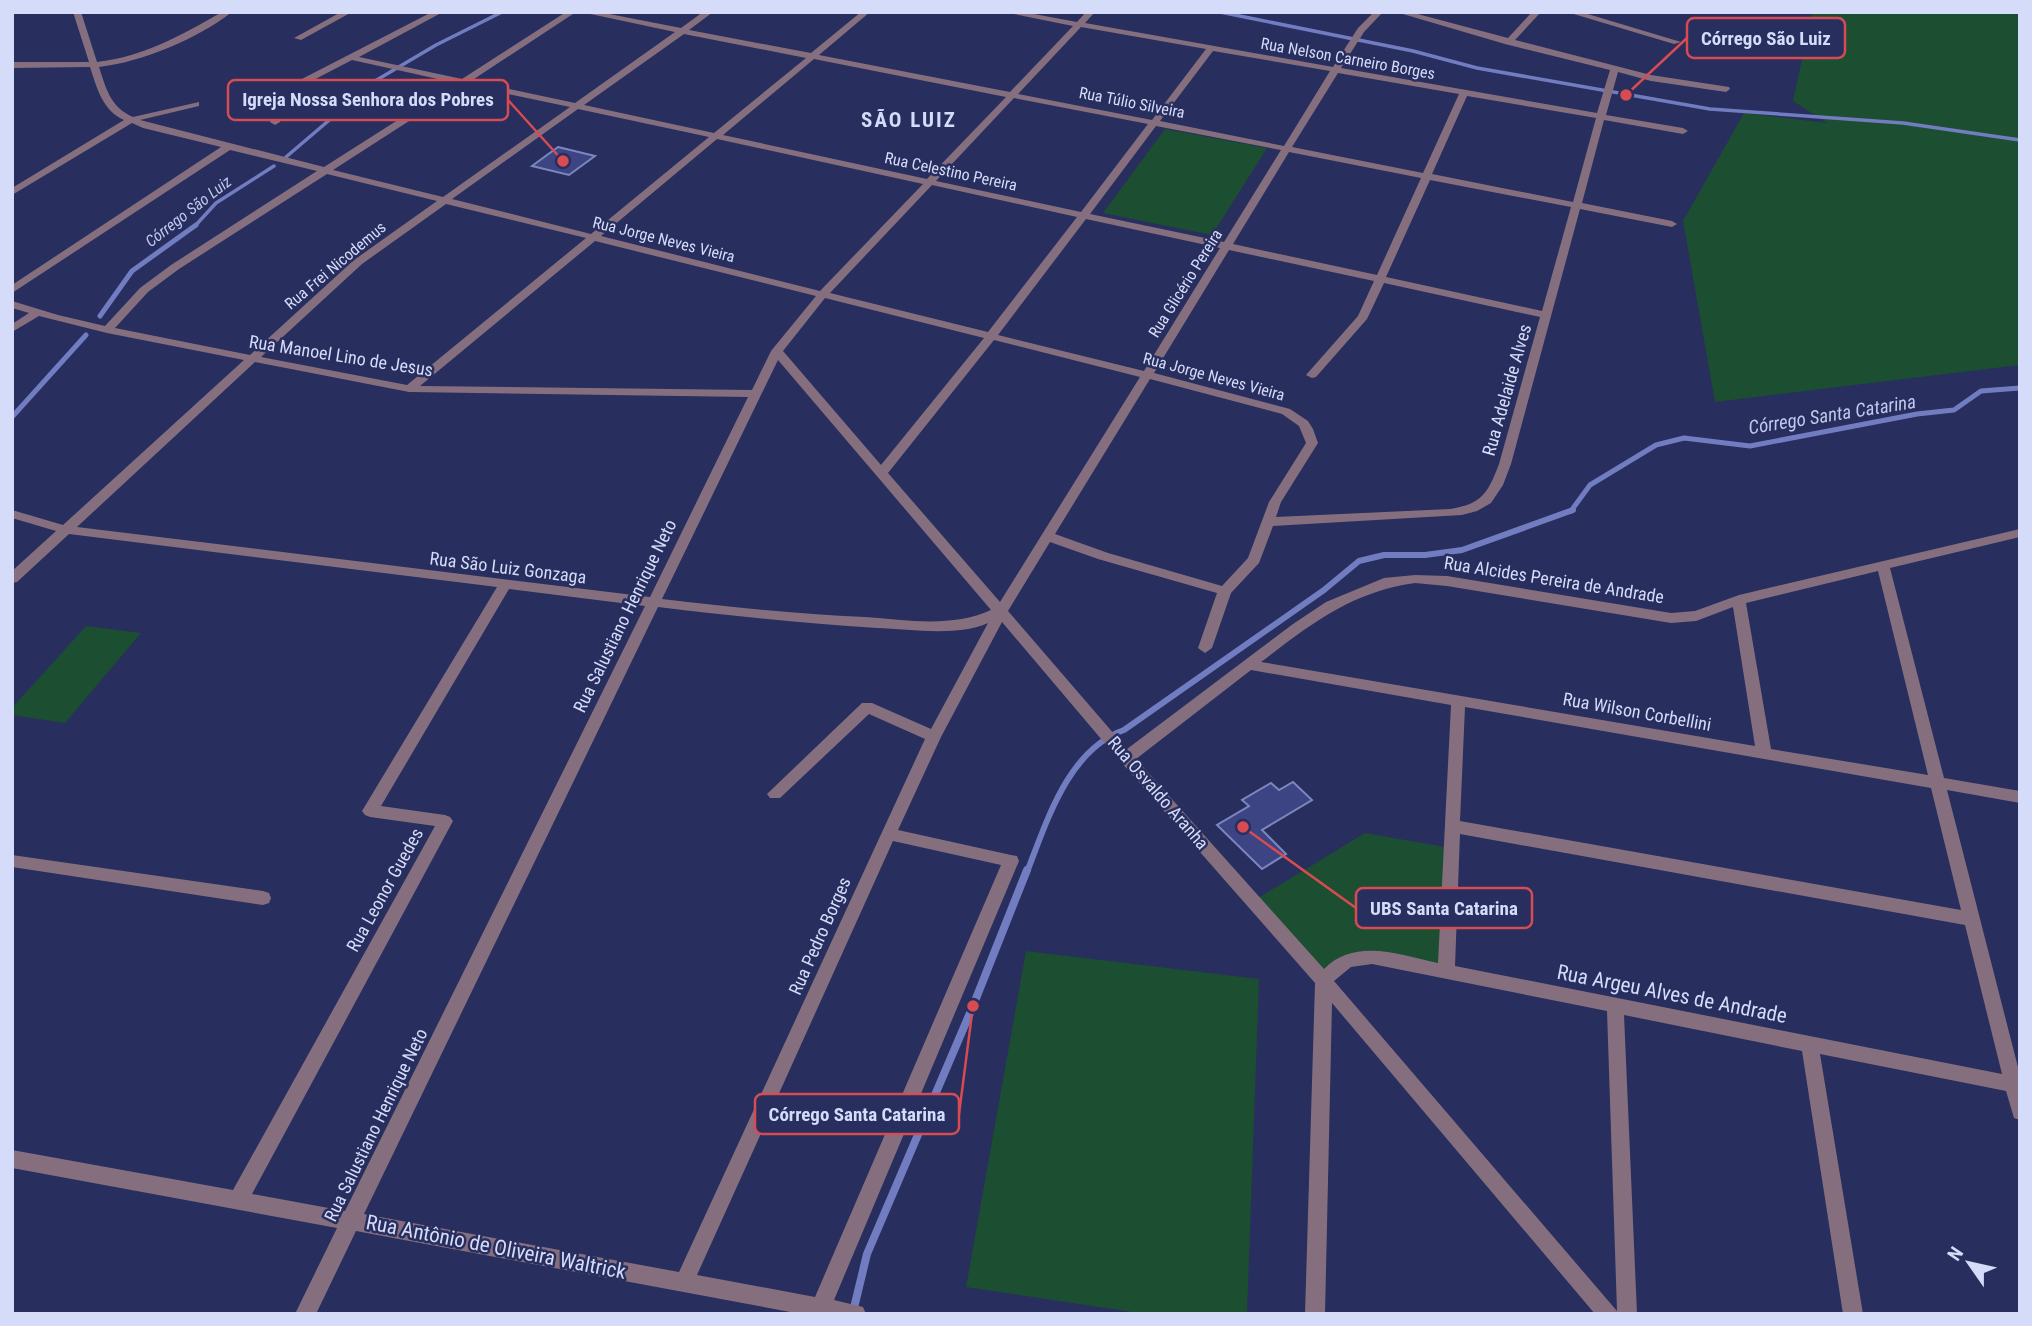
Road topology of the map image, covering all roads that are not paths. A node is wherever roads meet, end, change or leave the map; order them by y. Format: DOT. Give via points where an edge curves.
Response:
graph roads {
  1 [pos="77,12"];
  2 [pos="228,12"];
  3 [pos="348,12"];
  4 [pos="439,12"];
  5 [pos="572,12"];
  6 [pos="584,12"];
  7 [pos="709,12"];
  8 [pos="866,12"];
  9 [pos="1008,12"];
  10 [pos="1091,12"];
  11 [pos="1380,12"];
  12 [pos="1400,12"];
  13 [pos="1537,12"];
  14 [pos="1571,12"];
  15 [pos="1080,25"];
  16 [pos="682,31"];
  17 [pos="298,38"];
  18 [pos="1508,42"];
  19 [pos="1677,42"];
  20 [pos="1211,48"];
  21 [pos="349,57"];
  22 [pos="812,57"];
  23 [pos="93,64"];
  24 [pos="12,65"];
  25 [pos="1614,69"];
  26 [pos="1335,70"];
  27 [pos="463,82"];
  28 [pos="1726,89"];
  29 [pos="1464,93"];
  30 [pos="1012,95"];
  31 [pos="195,104"];
  32 [pos="576,106"];
  33 [pos="1601,117"];
  34 [pos="130,120"];
  35 [pos="275,122"];
  36 [pos="1153,123"];
  37 [pos="1683,131"];
  38 [pos="716,136"];
  39 [pos="226,148"];
  40 [pos="1286,149"];
  41 [pos="324,171"];
  42 [pos="1427,176"];
  43 [pos="930,182"];
  44 [pos="12,192"];
  45 [pos="444,200"];
  46 [pos="1577,205"];
  47 [pos="1083,215"];
  48 [pos="1672,223"];
  49 [pos="593,237"];
  50 [pos="1226,246"];
  51 [pos="1380,280"];
  52 [pos="12,290"];
  53 [pos="823,295"];
  54 [pos="12,304"];
  55 [pos="37,313"];
  56 [pos="1546,315"];
  57 [pos="12,329"];
  58 [pos="107,330"];
  59 [pos="991,336"];
  60 [pos="777,351"];
  61 [pos="250,360"];
  62 [pos="1147,375"];
  63 [pos="1312,375"];
  64 [pos="409,388"];
  65 [pos="755,394"];
  66 [pos="882,472"];
  67 [pos="12,514"];
  68 [pos="1266,522"];
  69 [pos="67,530"];
  70 [pos="2019,534"];
  71 [pos="1047,536"];
  72 [pos="1883,565"];
  73 [pos="12,579"];
  74 [pos="505,585"];
  75 [pos="1225,591"];
  76 [pos="1739,600"];
  77 [pos="653,604"];
  78 [pos="1000,611"];
  79 [pos="1205,648"];
  80 [pos="1248,665"];
  81 [pos="1458,701"];
  82 [pos="934,737"];
  83 [pos="1122,754"];
  84 [pos="1764,754"];
  85 [pos="1937,783"];
  86 [pos="775,794"];
  87 [pos="2020,797"];
  88 [pos="1452,826"];
  89 [pos="888,834"];
  90 [pos="12,861"];
  91 [pos="262,898"];
  92 [pos="1972,919"];
  93 [pos="1446,972"];
  94 [pos="1324,981"];
  95 [pos="1615,1006"];
  96 [pos="1810,1044"];
  97 [pos="2016,1085"];
  98 [pos="2020,1112"];
  99 [pos="12,1160"];
  100 [pos="238,1200"];
  101 [pos="351,1220"];
  102 [pos="684,1282"];
  103 [pos="839,1311"];
  104 [pos="305,1314"];
  105 [pos="1315,1314"];
  106 [pos="1608,1314"];
  107 [pos="1628,1314"];
  108 [pos="1853,1314"];
  1 -- 23 [label="street, Rua Jorge Neves Vieira"];
  2 -- 23 [label="street" via="162,48"];
  3 -- 17 [label="street"];
  4 -- 21 [label="street"];
  5 -- 27 [label="street"];
  6 -- 16 [label="street, Rua Túlio Silveira"];
  7 -- 16 [label="street, Rua Frei Nicodemus"];
  8 -- 22 [label="street"];
  9 -- 15 [label="street, Rua Nelson Carneiro Borges"];
  10 -- 15 [label="street, Rua Salustiano Henrique Neto"];
  11 -- 26 [label="street, Rua Glicério Pereira" via="1353,41"];
  12 -- 18 [label="street"];
  13 -- 18 [label="street"];
  14 -- 19 [label="street"];
  15 -- 20 [label="street, Rua Nelson Carneiro Borges"];
  15 -- 30 [label="street, Rua Salustiano Henrique Neto"];
  16 -- 22 [label="street, Rua Túlio Silveira"];
  16 -- 32 [label="street, Rua Frei Nicodemus"];
  18 -- 25 [label="street"];
  20 -- 26 [label="street, Rua Nelson Carneiro Borges"];
  20 -- 36 [label="street"];
  21 -- 27 [label="street, Rua Celestino Pereira"];
  21 -- 35 [label="street" via="288,92"];
  22 -- 30 [label="street, Rua Túlio Silveira"];
  22 -- 38 [label="street"];
  23 -- 24 [label="street"];
  23 -- 34 [label="street, Rua Jorge Neves Vieira" via="104,97"];
  25 -- 28 [label="street"];
  25 -- 33 [label="street, Rua Adelaide Alves"];
  26 -- 29 [label="street, Rua Nelson Carneiro Borges"];
  26 -- 40 [label="street, Rua Glicério Pereira"];
  27 -- 32 [label="street, Rua Celestino Pereira"];
  27 -- 41 [label="street"];
  29 -- 33 [label="street, Rua Nelson Carneiro Borges"];
  29 -- 42 [label="street"];
  30 -- 36 [label="street, Rua Túlio Silveira"];
  30 -- 43 [label="street, Rua Salustiano Henrique Neto"];
  31 -- 34 [label="street"];
  32 -- 38 [label="street, Rua Celestino Pereira"];
  32 -- 45 [label="street, Rua Frei Nicodemus"];
  33 -- 37 [label="street, Rua Nelson Carneiro Borges"];
  33 -- 46 [label="street, Rua Adelaide Alves"];
  34 -- 39 [label="street, Rua Jorge Neves Vieira"];
  34 -- 44 [label="street"];
  36 -- 40 [label="street, Rua Túlio Silveira"];
  36 -- 47 [label="street"];
  38 -- 43 [label="street, Rua Celestino Pereira"];
  38 -- 49 [label="street"];
  39 -- 41 [label="street, Rua Jorge Neves Vieira"];
  39 -- 52 [label="street"];
  40 -- 42 [label="street, Rua Túlio Silveira"];
  40 -- 50 [label="street, Rua Glicério Pereira"];
  41 -- 45 [label="street, Rua Jorge Neves Vieira"];
  41 -- 58 [label="street" via="159,277"];
  42 -- 46 [label="street, Rua Túlio Silveira"];
  42 -- 51 [label="street"];
  43 -- 47 [label="street, Rua Celestino Pereira"];
  43 -- 53 [label="street, Rua Salustiano Henrique Neto"];
  45 -- 49 [label="street, Rua Jorge Neves Vieira"];
  45 -- 61 [label="street, Rua Frei Nicodemus" via="358,262"];
  46 -- 48 [label="street, Rua Túlio Silveira"];
  46 -- 56 [label="street, Rua Adelaide Alves"];
  47 -- 50 [label="street, Rua Celestino Pereira"];
  47 -- 59 [label="street"];
  49 -- 53 [label="street, Rua Jorge Neves Vieira"];
  49 -- 64 [label="street"];
  50 -- 51 [label="street, Rua Celestino Pereira"];
  50 -- 62 [label="street, Rua Glicério Pereira"];
  51 -- 56 [label="street, Rua Celestino Pereira"];
  51 -- 63 [label="street" via="1360,323"];
  53 -- 59 [label="street, Rua Jorge Neves Vieira"];
  53 -- 60 [label="street, Rua Salustiano Henrique Neto"];
  54 -- 55 [label="street, Rua Manoel Lino de Jesus"];
  55 -- 57 [label="street"];
  55 -- 58 [label="street, Rua Manoel Lino de Jesus"];
  56 -- 68 [label="street, Rua Adelaide Alves" via="1502,474 1480,507 1450,513"];
  58 -- 61 [label="street, Rua Manoel Lino de Jesus"];
  59 -- 62 [label="street, Rua Jorge Neves Vieira"];
  59 -- 66 [label="street"];
  60 -- 65 [label="street, Rua Salustiano Henrique Neto"];
  60 -- 66 [label="street, Rua Osvaldo Aranha"];
  61 -- 64 [label="street, Rua Manoel Lino de Jesus"];
  61 -- 69 [label="street, Rua Frei Nicodemus"];
  62 -- 68 [label="street, Rua Jorge Neves Vieira" via="1283,409 1307,426 1312,443"];
  62 -- 71 [label="street, Rua Glicério Pereira"];
  64 -- 65 [label="street, Rua Manoel Lino de Jesus"];
  65 -- 77 [label="street, Rua Salustiano Henrique Neto"];
  66 -- 78 [label="street, Rua Osvaldo Aranha"];
  67 -- 69 [label="street, Rua São Luiz Gonzaga"];
  68 -- 75 [label="street" via="1254,560"];
  69 -- 73 [label="street, Rua Frei Nicodemus"];
  69 -- 74 [label="street, Rua São Luiz Gonzaga"];
  70 -- 72 [label="street, Rua Alcides Pereira de Andrade"];
  71 -- 75 [label="street"];
  71 -- 78 [label="street, Rua Glicério Pereira"];
  72 -- 76 [label="street, Rua Alcides Pereira de Andrade"];
  72 -- 85 [label="street"];
  74 -- 77 [label="street, Rua São Luiz Gonzaga"];
  74 -- 100 [label="street, Rua Leonor Guedes" via="370,811 445,821"];
  75 -- 79 [label="street"];
  76 -- 80 [label="street, Rua Alcides Pereira de Andrade" via="1696,616 1671,618 1447,582 1415,579 1384,583 1331,605"];
  76 -- 84 [label="street"];
  77 -- 78 [label="street, Rua São Luiz Gonzaga" via="838,623 933,626 975,623"];
  77 -- 101 [label="street, Rua Salustiano Henrique Neto"];
  78 -- 82 [label="street, Rua Pedro Borges"];
  78 -- 83 [label="street, Rua Osvaldo Aranha"];
  80 -- 81 [label="street, Rua Wilson Corbellini"];
  80 -- 83 [label="street, Rua Alcides Pereira de Andrade"];
  81 -- 84 [label="street, Rua Wilson Corbellini"];
  81 -- 88 [label="street"];
  82 -- 86 [label="street" via="867,707"];
  82 -- 89 [label="street, Rua Pedro Borges"];
  83 -- 94 [label="street, Rua Osvaldo Aranha"];
  84 -- 85 [label="street, Rua Wilson Corbellini"];
  85 -- 87 [label="street, Rua Wilson Corbellini"];
  85 -- 92 [label="street"];
  88 -- 92 [label="street"];
  88 -- 93 [label="street"];
  89 -- 102 [label="street, Rua Pedro Borges"];
  89 -- 103 [label="street" via="1011,861"];
  90 -- 91 [label="street"];
  92 -- 97 [label="street"];
  93 -- 94 [label="street, Rua Argeu Alves de Andrade" via="1372,957 1351,958 1335,966"];
  93 -- 95 [label="street, Rua Argeu Alves de Andrade"];
  94 -- 105 [label="street"];
  94 -- 106 [label="street, Rua Osvaldo Aranha"];
  95 -- 96 [label="street, Rua Argeu Alves de Andrade"];
  95 -- 107 [label="street"];
  96 -- 97 [label="street, Rua Argeu Alves de Andrade"];
  96 -- 108 [label="street"];
  97 -- 98 [label="street"];
  99 -- 100 [label="street, Rua Antônio de Oliveira Waltrick"];
  100 -- 101 [label="street, Rua Antônio de Oliveira Waltrick"];
  101 -- 102 [label="street, Rua Antônio de Oliveira Waltrick"];
  101 -- 104 [label="street, Rua Salustiano Henrique Neto"];
  102 -- 103 [label="street, Rua Antônio de Oliveira Waltrick"];
}
